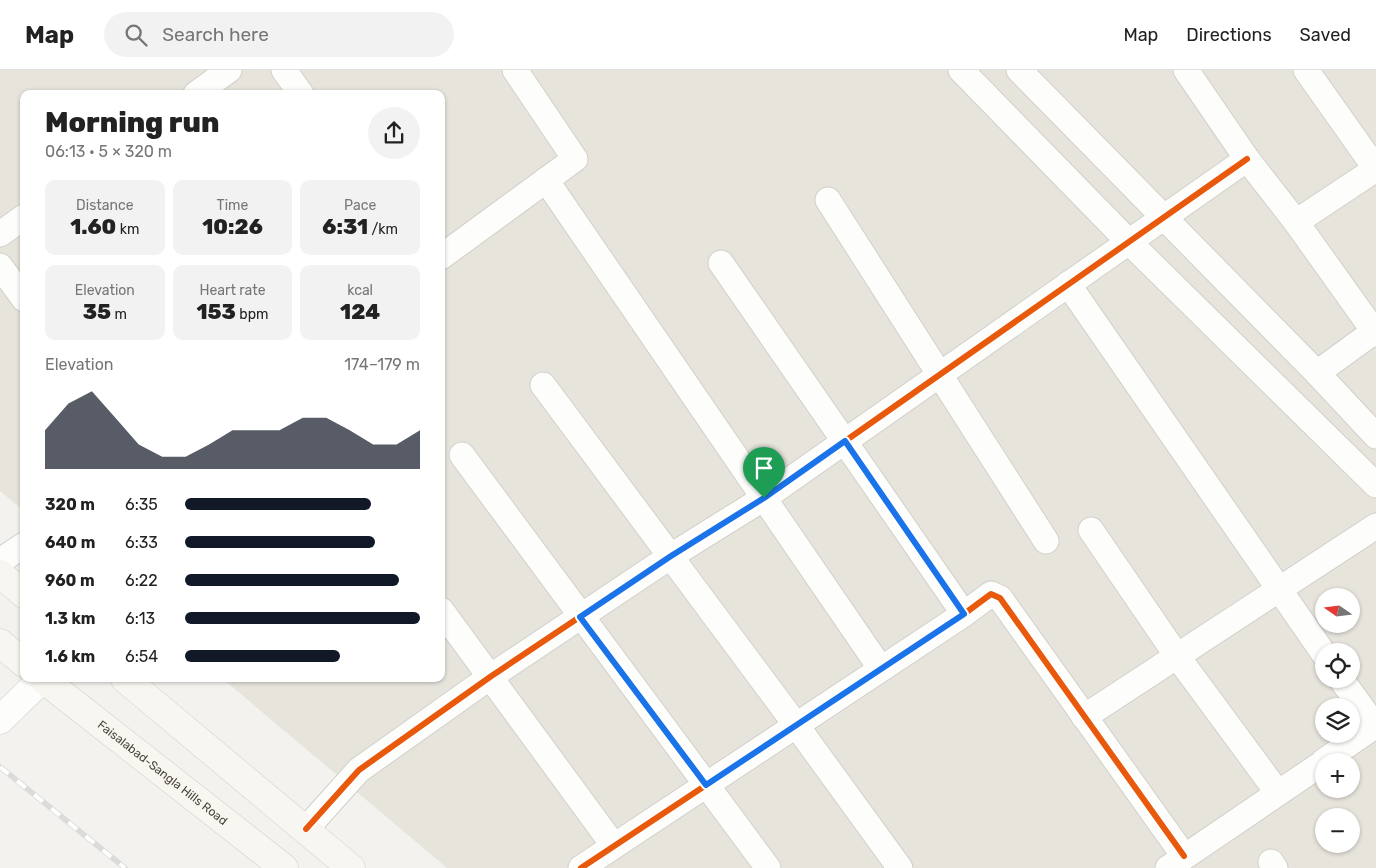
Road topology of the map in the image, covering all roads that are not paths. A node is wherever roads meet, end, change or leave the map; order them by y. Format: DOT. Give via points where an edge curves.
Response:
graph roads {
  1 [pos="229,70"];
  2 [pos="284,70"];
  3 [pos="515,70"];
  4 [pos="961,70"];
  5 [pos="1019,70"];
  6 [pos="1186,70"];
  7 [pos="1306,70"];
  8 [pos="202,90"];
  9 [pos="298,90"];
  10 [pos="1247,160"];
  11 [pos="1376,169"];
  12 [pos="546,180"];
  13 [pos="828,200"];
  14 [pos="1163,217"];
  15 [pos="20,220"];
  16 [pos="1296,222"];
  17 [pos="0,234"];
  18 [pos="1129,242"];
  19 [pos="445,255"];
  20 [pos="721,263"];
  21 [pos="0,266"];
  22 [pos="1068,284"];
  23 [pos="20,294"];
  24 [pos="1375,332"];
  25 [pos="1317,373"];
  26 [pos="939,376"];
  27 [pos="543,385"];
  28 [pos="1376,436"];
  29 [pos="845,441"];
  30 [pos="462,455"];
  31 [pos="1376,484"];
  32 [pos="764,498"];
  33 [pos="1376,526"];
  34 [pos="1091,530"];
  35 [pos="1046,541"];
  36 [pos="20,548"];
  37 [pos="671,556"];
  38 [pos="0,560"];
  39 [pos="0,574"];
  40 [pos="1278,590"];
  41 [pos="20,591"];
  42 [pos="964,614"];
  43 [pos="445,615"];
  44 [pos="580,617"];
  45 [pos="0,643"];
  46 [pos="1316,643"];
  47 [pos="1177,656"];
  48 [pos="20,660"];
  49 [pos="881,669"];
  50 [pos="490,677"];
  51 [pos="39,682"];
  52 [pos="46,682"];
  53 [pos="130,682"];
  54 [pos="1348,688"];
  55 [pos="1084,717"];
  56 [pos="0,720"];
  57 [pos="796,725"];
  58 [pos="1375,726"];
  59 [pos="1336,753"];
  60 [pos="1315,767"];
  61 [pos="706,785"];
  62 [pos="1278,793"];
  63 [pos="306,829"];
  64 [pos="614,846"];
  65 [pos="1176,862"];
  66 [pos="284,868"];
  67 [pos="351,868"];
  68 [pos="581,868"];
  69 [pos="768,868"];
  70 [pos="900,868"];
  1 -- 8 [label="street"];
  2 -- 9 [label="street"];
  3 -- 12 [label="street" via="575,159"];
  4 -- 18 [label="street"];
  5 -- 14 [label="street"];
  6 -- 10 [label="street"];
  7 -- 11 [label="street"];
  10 -- 14 [label="street"];
  10 -- 16 [label="street"];
  11 -- 16 [label="street"];
  12 -- 19 [label="street"];
  12 -- 32 [label="street"];
  13 -- 26 [label="street"];
  14 -- 18 [label="street"];
  14 -- 25 [label="street"];
  15 -- 17 [label="street"];
  16 -- 24 [label="street"];
  18 -- 22 [label="street"];
  18 -- 31 [label="street"];
  20 -- 29 [label="street"];
  21 -- 23 [label="street"];
  22 -- 26 [label="street"];
  22 -- 40 [label="street"];
  24 -- 25 [label="street"];
  25 -- 28 [label="street"];
  26 -- 29 [label="street"];
  26 -- 35 [label="street"];
  27 -- 37 [label="street"];
  29 -- 32 [label="street"];
  29 -- 42 [label="street"];
  30 -- 44 [label="street"];
  32 -- 37 [label="street"];
  32 -- 49 [label="street"];
  33 -- 40 [label="street"];
  34 -- 47 [label="street"];
  36 -- 38 [label="street"];
  37 -- 44 [label="street"];
  37 -- 57 [label="street"];
  39 -- 41 [label="main road"];
  40 -- 46 [label="street"];
  40 -- 47 [label="street"];
  42 -- 49 [label="street"];
  42 -- 55 [label="street" via="991,594 1000,598"];
  43 -- 50 [label="street"];
  44 -- 50 [label="street"];
  44 -- 61 [label="street"];
  45 -- 48 [label="main road"];
  47 -- 55 [label="street"];
  47 -- 62 [label="street"];
  49 -- 57 [label="street"];
  50 -- 63 [label="street" via="359,770"];
  50 -- 64 [label="street"];
  51 -- 56 [label="street"];
  52 -- 66 [label="main road, Faisalabad-Sangla Hills Road"];
  53 -- 63 [label="main road"];
  54 -- 58 [label="street"];
  55 -- 65 [label="street"];
  57 -- 61 [label="street"];
  57 -- 70 [label="street"];
  58 -- 59 [label="street"];
  60 -- 62 [label="street"];
  61 -- 64 [label="street"];
  61 -- 69 [label="street"];
  62 -- 65 [label="street"];
  63 -- 67 [label="main road"];
  64 -- 68 [label="street"];
}
